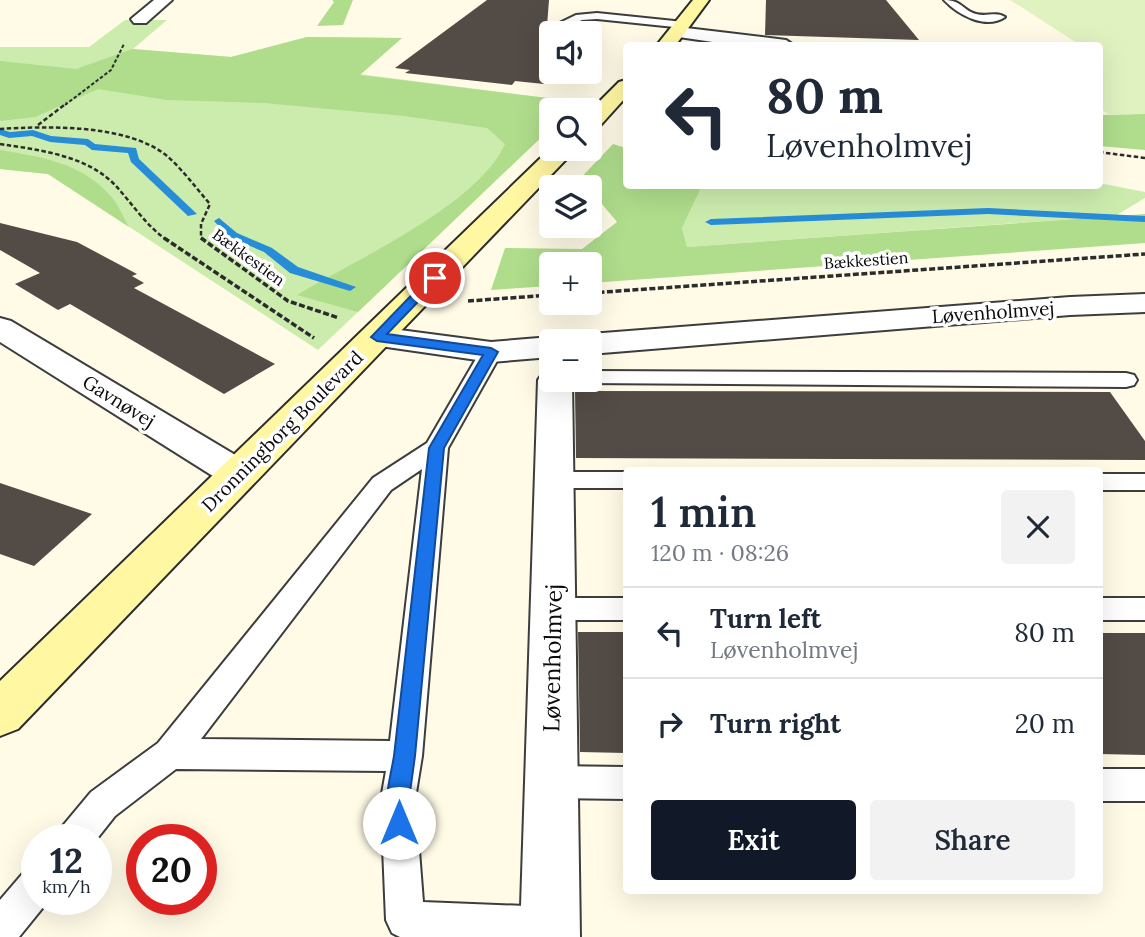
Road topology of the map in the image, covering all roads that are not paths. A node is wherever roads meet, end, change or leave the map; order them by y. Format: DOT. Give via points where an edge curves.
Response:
graph roads {
  1 [pos="164,0"];
  2 [pos="701,0"];
  3 [pos="949,0"];
  4 [pos="1000,17"];
  5 [pos="140,19"];
  6 [pos="571,21"];
  7 [pos="675,34"];
  8 [pos="749,42"];
  9 [pos="623,89"];
  10 [pos="602,111"];
  11 [pos="552,161"];
  12 [pos="1145,303"];
  13 [pos="0,328"];
  14 [pos="377,337"];
  15 [pos="602,343"];
  16 [pos="539,348"];
  17 [pos="491,352"];
  18 [pos="602,379"];
  19 [pos="1126,380"];
  20 [pos="555,392"];
  21 [pos="436,448"];
  22 [pos="238,474"];
  23 [pos="554,480"];
  24 [pos="623,480"];
  25 [pos="1103,482"];
  26 [pos="1145,482"];
  27 [pos="553,608"];
  28 [pos="623,609"];
  29 [pos="1103,609"];
  30 [pos="1145,609"];
  31 [pos="0,714"];
  32 [pos="170,754"];
  33 [pos="405,756"];
  34 [pos="551,782"];
  35 [pos="623,783"];
  36 [pos="1103,785"];
  37 [pos="1145,785"];
  38 [pos="87,824"];
  39 [pos="21,904"];
  40 [pos="401,928"];
  41 [pos="0,930"];
  42 [pos="550,932"];
  1 -- 5 [label="street"];
  2 -- 7 [label="street"];
  3 -- 4 [label="lane" via="973,17"];
  6 -- 7 [label="lane" via="597,16"];
  7 -- 8 [label="street"];
  9 -- 10 [label="street"];
  11 -- 14 [label="street, Dronningborg Boulevard"];
  12 -- 15 [label="street, Løvenholmvej"];
  13 -- 22 [label="street, Gavnøvej"];
  14 -- 17 [label="street"];
  14 -- 22 [label="street, Dronningborg Boulevard"];
  16 -- 17 [label="street"];
  17 -- 21 [label="lane"];
  18 -- 19 [label="lane"];
  20 -- 23 [label="street, Løvenholmvej"];
  21 -- 32 [label="lane" via="382,485"];
  21 -- 33 [label="lane"];
  22 -- 31 [label="street, Dronningborg Boulevard"];
  23 -- 24 [label="lane"];
  23 -- 27 [label="street, Løvenholmvej"];
  25 -- 26 [label="lane"];
  27 -- 28 [label="lane"];
  27 -- 34 [label="street, Løvenholmvej"];
  29 -- 30 [label="lane"];
  32 -- 33 [label="lane"];
  32 -- 38 [label="lane" via="103,804"];
  33 -- 40 [label="lane" via="398,799"];
  34 -- 35 [label="lane"];
  34 -- 42 [label="street, Løvenholmvej"];
  36 -- 37 [label="lane"];
  39 -- 41 [label="lane"];
  40 -- 42 [label="lane"];
}
